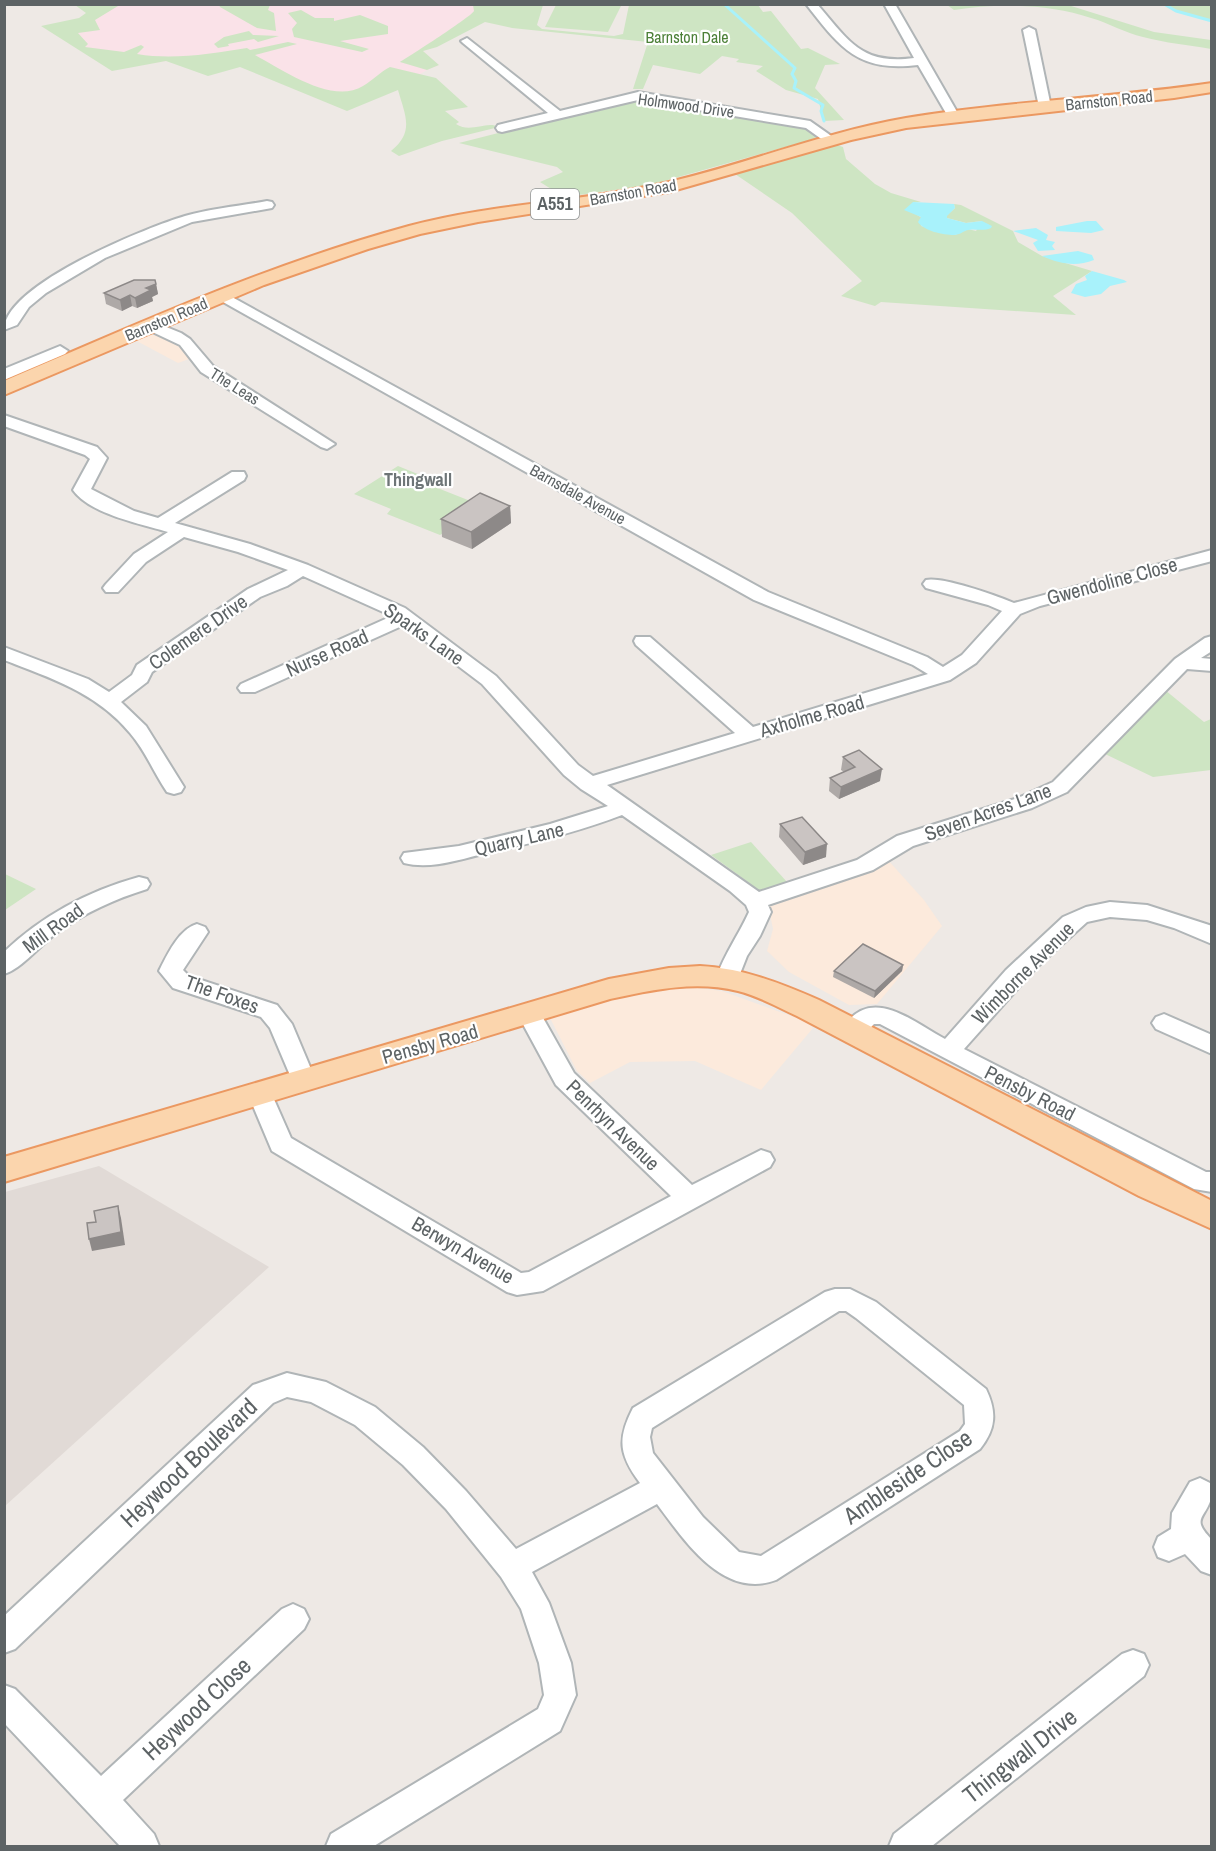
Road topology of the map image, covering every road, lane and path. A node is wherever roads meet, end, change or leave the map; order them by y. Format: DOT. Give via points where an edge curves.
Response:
graph roads {
  1 [pos="811,4"];
  2 [pos="889,4"];
  3 [pos="1029,30"];
  4 [pos="467,41"];
  5 [pos="921,61"];
  6 [pos="1212,87"];
  7 [pos="1045,107"];
  8 [pos="556,114"];
  9 [pos="954,117"];
  10 [pos="502,128"];
  11 [pos="831,140"];
  12 [pos="267,204"];
  13 [pos="221,296"];
  14 [pos="149,325"];
  15 [pos="4,326"];
  16 [pos="60,351"];
  17 [pos="4,375"];
  18 [pos="4,389"];
  19 [pos="4,420"];
  20 [pos="327,444"];
  21 [pos="238,476"];
  22 [pos="160,524"];
  23 [pos="181,531"];
  24 [pos="1212,555"];
  25 [pos="302,569"];
  26 [pos="931,584"];
  27 [pos="112,588"];
  28 [pos="1013,610"];
  29 [pos="406,617"];
  30 [pos="642,640"];
  31 [pos="1212,642"];
  32 [pos="4,653"];
  33 [pos="1182,663"];
  34 [pos="1212,665"];
  35 [pos="943,676"];
  36 [pos="248,688"];
  37 [pos="109,701"];
  38 [pos="749,734"];
  39 [pos="588,784"];
  40 [pos="174,786"];
  41 [pos="625,807"];
  42 [pos="412,858"];
  43 [pos="139,884"];
  44 [pos="755,901"];
  45 [pos="197,932"];
  46 [pos="1212,936"];
  47 [pos="4,966"];
  48 [pos="728,978"];
  49 [pos="530,1015"];
  50 [pos="1164,1023"];
  51 [pos="853,1031"];
  52 [pos="1212,1045"];
  53 [pos="948,1051"];
  54 [pos="304,1081"];
  55 [pos="260,1094"];
  56 [pos="761,1160"];
  57 [pos="4,1170"];
  58 [pos="1212,1182"];
  59 [pos="688,1197"];
  60 [pos="1212,1216"];
  61 [pos="661,1487"];
  62 [pos="1200,1491"];
  63 [pos="1212,1561"];
  64 [pos="512,1567"];
  65 [pos="293,1619"];
  66 [pos="4,1638"];
  67 [pos="1133,1665"];
  68 [pos="4,1700"];
  69 [pos="100,1799"];
  70 [pos="142,1846"];
  71 [pos="343,1846"];
  72 [pos="906,1846"];
  1 -- 5 [label="street" via="868,60 884,64"];
  2 -- 5 [label="street"];
  3 -- 7 [label="street"];
  4 -- 8 [label="street"];
  5 -- 9 [label="street"];
  6 -- 7 [label="main road, Barnston Road / A551"];
  7 -- 9 [label="main road, Barnston Road / A551"];
  8 -- 10 [label="street, Holmwood Drive"];
  8 -- 11 [label="street, Holmwood Drive" via="638,96 810,125"];
  9 -- 11 [label="main road, Barnston Road / A551"];
  11 -- 13 [label="main road, Barnston Road / A551" via="668,187 466,218 416,230 352,248"];
  12 -- 15 [label="street" via="189,219 100,255 41,290"];
  13 -- 14 [label="main road, Barnston Road / A551"];
  13 -- 35 [label="street, Barnsdale Avenue" via="761,596 920,661"];
  14 -- 18 [label="main road, Barnston Road / A551"];
  14 -- 20 [label="street, The Leas" via="176,336 207,369"];
  16 -- 17 [label="street"];
  19 -- 22 [label="street, Sparks Lane" via="91,451 99,459 82,490 128,515"];
  21 -- 22 [label="street"];
  22 -- 23 [label="street, Sparks Lane"];
  23 -- 25 [label="street, Sparks Lane"];
  23 -- 27 [label="street" via="140,558"];
  24 -- 28 [label="street, Gwendoline Close"];
  25 -- 29 [label="street, Sparks Lane"];
  25 -- 37 [label="street, Colemere Drive" via="254,593 144,669 140,678"];
  26 -- 28 [label="street" via="995,600"];
  28 -- 35 [label="street, Axholme Road" via="969,659"];
  29 -- 36 [label="street, Nurse Road"];
  29 -- 39 [label="street, Sparks Lane" via="489,680"];
  30 -- 38 [label="street"];
  31 -- 33 [label="street, Seven Acres Lane"];
  32 -- 37 [label="street" via="81,683"];
  33 -- 34 [label="street"];
  33 -- 44 [label="street, Seven Acres Lane" via="1060,787 1025,803 905,841 865,865"];
  35 -- 38 [label="street, Axholme Road"];
  37 -- 40 [label="street" via="139,730"];
  38 -- 39 [label="street, Axholme Road"];
  39 -- 41 [label="street, Sparks Lane"];
  41 -- 42 [label="street, Quarry Lane" via="576,825 498,844 431,860"];
  41 -- 44 [label="street, Sparks Lane"];
  43 -- 47 [label="street, Mill Road" via="63,916"];
  44 -- 48 [label="street" via="760,912 736,954"];
  45 -- 54 [label="street, The Foxes" via="162,972 269,1011 280,1024"];
  46 -- 53 [label="street, Wimborne Avenue" via="1144,911 1116,909 1079,917 1046,945"];
  48 -- 49 [label="main road, Pensby Road" via="648,981 609,989"];
  48 -- 51 [label="main road, Pensby Road" via="765,989"];
  49 -- 54 [label="main road, Pensby Road"];
  49 -- 59 [label="street, Penrhyn Avenue" via="565,1079"];
  50 -- 52 [label="street" via="1183,1043"];
  51 -- 53 [label="street, Pensby Road" via="868,1014 884,1016"];
  51 -- 60 [label="main road, Pensby Road"];
  53 -- 58 [label="street, Pensby Road" via="1203,1182"];
  54 -- 55 [label="main road, Pensby Road"];
  55 -- 57 [label="main road, Pensby Road"];
  55 -- 59 [label="street, Berwyn Avenue" via="282,1144 517,1284 533,1283"];
  56 -- 59 [label="street, Berwyn Avenue"];
  61 -- 61 [label="street, Ambleside Close" via="636,1450 635,1429 643,1417 835,1300 850,1300 866,1310 976,1398 981,1411 980,1428 970,1440 765,1570 748,1570 729,1563"];
  61 -- 64 [label="street"];
  62 -- 63 [label="street" via="1188,1508 1178,1541"];
  64 -- 66 [label="street, Heywood Boulevard" via="456,1500 413,1456 365,1416 316,1390 287,1385 263,1394"];
  64 -- 71 [label="street, Heywood Boulevard" via="534,1603 555,1663 560,1695 549,1720"];
  65 -- 69 [label="street, Heywood Close"];
  67 -- 72 [label="street, Thingwall Drive"];
  68 -- 69 [label="street"];
  69 -- 70 [label="street"];
}
